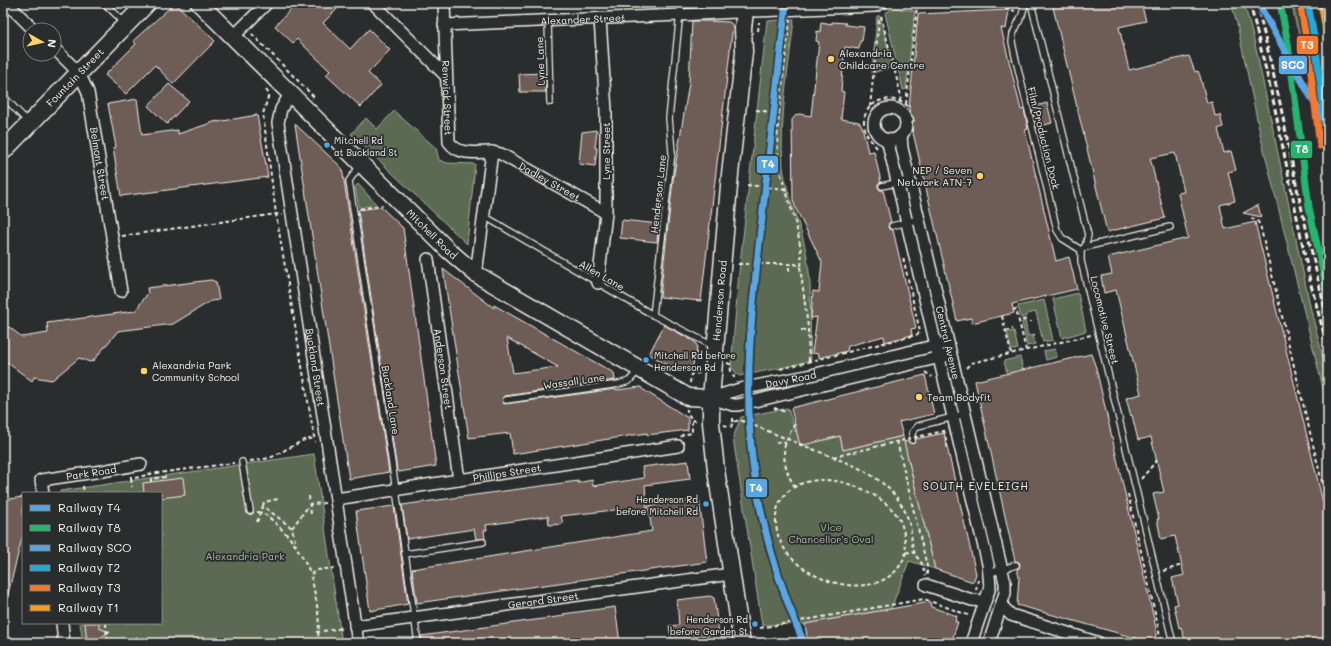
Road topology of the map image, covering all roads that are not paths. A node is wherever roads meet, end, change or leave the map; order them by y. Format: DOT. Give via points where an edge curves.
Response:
graph roads {
  1 [pos="7,3"];
  2 [pos="104,3"];
  3 [pos="147,3"];
  4 [pos="199,3"];
  5 [pos="267,3"];
  6 [pos="373,3"];
  7 [pos="444,3"];
  8 [pos="681,3"];
  9 [pos="1025,3"];
  10 [pos="1031,3"];
  11 [pos="751,7"];
  12 [pos="881,8"];
  13 [pos="680,16"];
  14 [pos="600,18"];
  15 [pos="548,20"];
  16 [pos="26,22"];
  17 [pos="444,24"];
  18 [pos="126,25"];
  19 [pos="233,37"];
  20 [pos="62,56"];
  21 [pos="79,73"];
  22 [pos="446,76"];
  23 [pos="290,94"];
  24 [pos="3,96"];
  25 [pos="550,102"];
  26 [pos="30,124"];
  27 [pos="901,135"];
  28 [pos="887,139"];
  29 [pos="3,151"];
  30 [pos="492,152"];
  31 [pos="362,164"];
  32 [pos="909,180"];
  33 [pos="897,183"];
  34 [pos="882,186"];
  35 [pos="606,213"];
  36 [pos="484,216"];
  37 [pos="918,219"];
  38 [pos="906,222"];
  39 [pos="892,226"];
  40 [pos="1170,227"];
  41 [pos="1083,249"];
  42 [pos="428,259"];
  43 [pos="476,274"];
  44 [pos="598,283"];
  45 [pos="121,291"];
  46 [pos="653,315"];
  47 [pos="948,342"];
  48 [pos="936,345"];
  49 [pos="714,347"];
  50 [pos="951,355"];
  51 [pos="939,358"];
  52 [pos="836,369"];
  53 [pos="639,370"];
  54 [pos="838,381"];
  55 [pos="710,398"];
  56 [pos="506,400"];
  57 [pos="965,414"];
  58 [pos="953,417"];
  59 [pos="910,439"];
  60 [pos="678,446"];
  61 [pos="242,462"];
  62 [pos="142,464"];
  63 [pos="459,480"];
  64 [pos="396,490"];
  65 [pos="43,492"];
  66 [pos="336,499"];
  67 [pos="250,511"];
  68 [pos="483,542"];
  69 [pos="405,554"];
  70 [pos="1016,565"];
  71 [pos="1003,569"];
  72 [pos="730,574"];
  73 [pos="984,574"];
  74 [pos="926,585"];
  75 [pos="977,601"];
  76 [pos="1001,607"];
  77 [pos="414,619"];
  78 [pos="62,624"];
  79 [pos="355,626"];
  80 [pos="64,643"];
  81 [pos="358,643"];
  82 [pos="418,643"];
  83 [pos="742,643"];
  84 [pos="972,643"];
  85 [pos="989,643"];
  86 [pos="1099,643"];
  87 [pos="1173,643"];
  1 -- 16 [label="street"];
  2 -- 18 [label="lane"];
  3 -- 18 [label="main road, Fountain Street"];
  4 -- 19 [label="main road, Mitchell Road"];
  5 -- 19 [label="street"];
  6 -- 22 [label="street"];
  7 -- 17 [label="street, Renwick Street"];
  8 -- 13 [label="lane, Henderson Lane"];
  9 -- 41 [label="lane, Film/Production Dock" via="1012,42 1015,56 1057,230 1062,238"];
  10 -- 41 [label="lane, Locomotive Street" via="1088,235"];
  11 -- 12 [label="street, Alexander Street"];
  11 -- 13 [label="street, Alexander Street"];
  11 -- 49 [label="main road, Henderson Road" via="743,28 744,52"];
  13 -- 14 [label="street, Alexander Street"];
  13 -- 46 [label="lane, Henderson Lane" via="669,118 672,152"];
  14 -- 15 [label="street, Alexander Street"];
  14 -- 35 [label="street, Lyne Street" via="606,111"];
  15 -- 17 [label="street, Alexander Street"];
  15 -- 25 [label="lane, Lyne Lane"];
  17 -- 22 [label="street, Renwick Street"];
  18 -- 21 [label="main road, Fountain Street"];
  19 -- 23 [label="main road, Mitchell Road"];
  20 -- 21 [label="street, Belmont Street"];
  21 -- 26 [label="main road, Fountain Street"];
  21 -- 45 [label="street, Belmont Street" via="88,92"];
  22 -- 30 [label="street, Renwick Street" via="449,142 459,151"];
  23 -- 31 [label="main road, Mitchell Road"];
  23 -- 66 [label="street, Buckland Street" via="281,109 278,123"];
  24 -- 26 [label="lane"];
  26 -- 29 [label="main road, Fountain Street"];
  27 -- 28 [label="street"];
  27 -- 28 [label="street" via="908,121 896,110 885,109 875,119 874,127 880,136"];
  27 -- 32 [label="street, Central Avenue"];
  28 -- 33 [label="street, Central Avenue"];
  30 -- 35 [label="street, Dadley Street" via="501,154"];
  30 -- 36 [label="street"];
  31 -- 43 [label="main road, Mitchell Road" via="448,250"];
  31 -- 64 [label="lane, Buckland Lane" via="349,181"];
  32 -- 33 [label="lane"];
  32 -- 37 [label="street, Central Avenue"];
  33 -- 34 [label="lane"];
  33 -- 38 [label="street, Central Avenue"];
  35 -- 44 [label="street, Lyne Street"];
  36 -- 43 [label="street"];
  36 -- 44 [label="lane, Allen Lane"];
  37 -- 38 [label="lane"];
  37 -- 47 [label="street, Central Avenue"];
  38 -- 39 [label="lane"];
  38 -- 48 [label="street, Central Avenue"];
  40 -- 41 [label="lane"];
  41 -- 87 [label="lane, Locomotive Street" via="1081,261"];
  42 -- 63 [label="street, Anderson Street"];
  43 -- 53 [label="main road, Mitchell Road"];
  44 -- 46 [label="lane, Allen Lane"];
  46 -- 49 [label="lane, Allen Lane"];
  47 -- 48 [label="street, Davy Road"];
  47 -- 50 [label="street, Central Avenue"];
  48 -- 51 [label="street, Central Avenue"];
  48 -- 52 [label="street, Davy Road"];
  49 -- 55 [label="main road, Henderson Road"];
  50 -- 51 [label="street, Davy Road"];
  50 -- 57 [label="street, Central Avenue"];
  51 -- 54 [label="street, Davy Road"];
  51 -- 58 [label="street, Central Avenue"];
  52 -- 54 [label="street"];
  52 -- 55 [label="street, Davy Road" via="740,389"];
  53 -- 55 [label="main road, Mitchell Road" via="688,397"];
  53 -- 56 [label="lane, Wassall Lane" via="629,381 619,384"];
  54 -- 55 [label="street, Davy Road" via="738,405"];
  55 -- 72 [label="main road, Henderson Road" via="710,423"];
  57 -- 58 [label="lane"];
  57 -- 71 [label="street, Central Avenue"];
  58 -- 59 [label="lane" via="918,426"];
  58 -- 73 [label="street, Central Avenue"];
  60 -- 63 [label="street, Phillips Street"];
  61 -- 67 [label="lane"];
  62 -- 65 [label="street, Park Road" via="41,480"];
  63 -- 64 [label="street, Phillips Street"];
  64 -- 66 [label="street, Phillips Street"];
  64 -- 69 [label="lane, Buckland Lane"];
  66 -- 79 [label="street, Buckland Street"];
  68 -- 69 [label="lane"];
  69 -- 77 [label="lane, Buckland Lane"];
  70 -- 71 [label="lane"];
  71 -- 73 [label="lane"];
  71 -- 76 [label="street, Central Avenue" via="1005,593"];
  72 -- 77 [label="street, Gerard Street"];
  72 -- 83 [label="main road, Henderson Road"];
  73 -- 84 [label="street, Central Avenue" via="990,587"];
  74 -- 75 [label="street"];
  76 -- 85 [label="street, Central Avenue"];
  76 -- 86 [label="street" via="1011,615"];
  77 -- 79 [label="street, Gerard Street"];
  77 -- 82 [label="lane, Buckland Lane"];
  78 -- 80 [label="street"];
  79 -- 81 [label="street, Buckland Street"];
}
